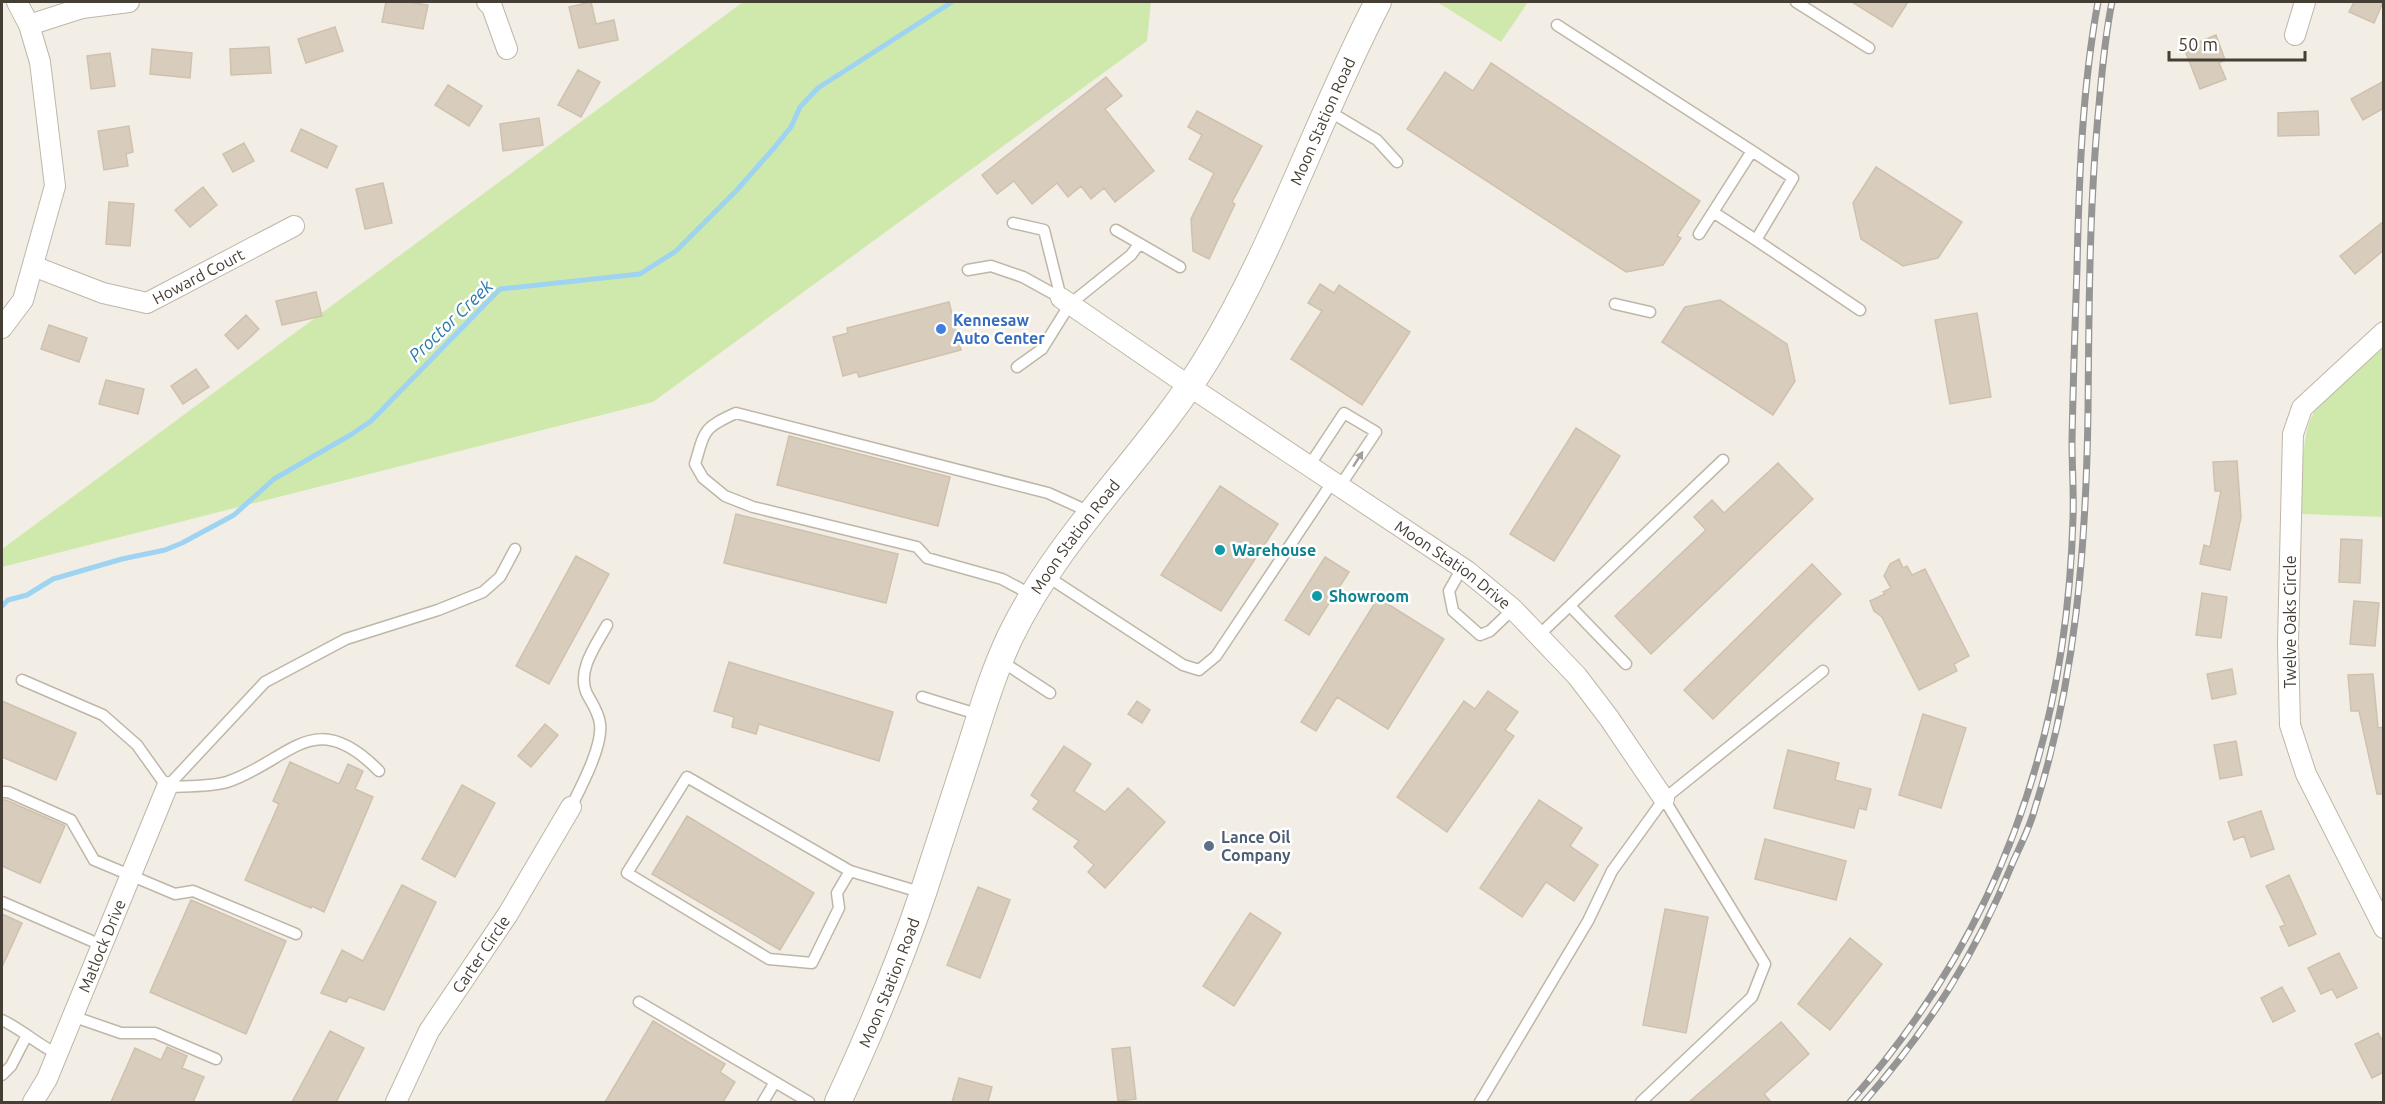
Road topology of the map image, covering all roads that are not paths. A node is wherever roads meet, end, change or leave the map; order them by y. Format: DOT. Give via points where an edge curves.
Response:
graph roads {
  1 [pos="18,2"];
  2 [pos="129,2"];
  3 [pos="487,2"];
  4 [pos="1378,2"];
  5 [pos="1796,2"];
  6 [pos="2305,2"];
  7 [pos="29,25"];
  8 [pos="1557,26"];
  9 [pos="2295,35"];
  10 [pos="1869,48"];
  11 [pos="507,49"];
  12 [pos="1327,110"];
  13 [pos="1752,152"];
  14 [pos="1397,162"];
  15 [pos="1713,212"];
  16 [pos="1013,222"];
  17 [pos="294,226"];
  18 [pos="1116,230"];
  19 [pos="1699,234"];
  20 [pos="1756,240"];
  21 [pos="1138,244"];
  22 [pos="33,266"];
  23 [pos="1180,267"];
  24 [pos="968,270"];
  25 [pos="1065,301"];
  26 [pos="1615,304"];
  27 [pos="1860,310"];
  28 [pos="1650,312"];
  29 [pos="2,328"];
  30 [pos="2384,332"];
  31 [pos="1017,368"];
  32 [pos="1189,386"];
  33 [pos="1723,460"];
  34 [pos="1309,466"];
  35 [pos="1337,484"];
  36 [pos="1090,512"];
  37 [pos="515,549"];
  38 [pos="1462,568"];
  39 [pos="1039,585"];
  40 [pos="1570,606"];
  41 [pos="1513,609"];
  42 [pos="606,625"];
  43 [pos="1539,635"];
  44 [pos="1000,661"];
  45 [pos="1626,664"];
  46 [pos="1823,671"];
  47 [pos="22,680"];
  48 [pos="1050,693"];
  49 [pos="922,697"];
  50 [pos="981,715"];
  51 [pos="379,771"];
  52 [pos="168,787"];
  53 [pos="2,792"];
  54 [pos="1664,799"];
  55 [pos="571,807"];
  56 [pos="850,871"];
  57 [pos="130,875"];
  58 [pos="923,893"];
  59 [pos="2,902"];
  60 [pos="2384,928"];
  61 [pos="296,934"];
  62 [pos="101,945"];
  63 [pos="639,1002"];
  64 [pos="72,1016"];
  65 [pos="2,1020"];
  66 [pos="27,1035"];
  67 [pos="57,1054"];
  68 [pos="216,1059"];
  69 [pos="2,1075"];
  70 [pos="775,1082"];
  71 [pos="33,1102"];
  72 [pos="396,1102"];
  73 [pos="763,1102"];
  74 [pos="809,1102"];
  75 [pos="838,1102"];
  76 [pos="1480,1102"];
  77 [pos="1641,1102"];
  1 -- 7 [label="street"];
  2 -- 7 [label="street" via="82,8"];
  3 -- 11 [label="street"];
  4 -- 12 [label="street, Moon Station Road"];
  5 -- 10 [label="lane"];
  6 -- 9 [label="street"];
  7 -- 22 [label="street" via="40,62 55,186"];
  8 -- 13 [label="lane"];
  12 -- 14 [label="lane" via="1377,140"];
  12 -- 32 [label="street, Moon Station Road" via="1253,272"];
  13 -- 15 [label="lane"];
  13 -- 20 [label="lane" via="1793,178"];
  15 -- 19 [label="lane"];
  15 -- 20 [label="lane"];
  16 -- 25 [label="lane" via="1044,230"];
  17 -- 22 [label="street, Howard Court" via="147,303 103,293"];
  18 -- 21 [label="lane"];
  20 -- 27 [label="lane"];
  21 -- 23 [label="lane"];
  21 -- 25 [label="lane" via="1131,255"];
  22 -- 29 [label="street" via="23,300"];
  24 -- 25 [label="lane" via="991,266 1023,277"];
  25 -- 31 [label="lane" via="1042,349"];
  25 -- 32 [label="street, Moon Station Drive"];
  26 -- 28 [label="lane"];
  30 -- 60 [label="street, Twelve Oaks Circle" via="2302,408 2293,434 2288,643 2290,725 2306,774"];
  32 -- 34 [label="street, Moon Station Drive"];
  32 -- 36 [label="street, Moon Station Road"];
  33 -- 40 [label="lane"];
  34 -- 35 [label="street, Moon Station Drive"];
  35 -- 34 [label="lane, one-way" via="1376,432 1344,413"];
  35 -- 38 [label="street, Moon Station Drive"];
  35 -- 39 [label="lane" via="1216,656 1199,670 1183,665"];
  36 -- 39 [label="street, Moon Station Road"];
  36 -- 39 [label="lane" via="1048,493 736,412 713,423 704,434 696,464 703,478 725,496 753,507 917,548 927,558"];
  37 -- 52 [label="lane" via="500,577 483,592 346,639 265,682"];
  38 -- 41 [label="street, Moon Station Drive"];
  38 -- 41 [label="lane" via="1449,591 1453,611 1467,626 1480,634 1490,631"];
  39 -- 44 [label="street, Moon Station Road"];
  40 -- 43 [label="lane"];
  40 -- 45 [label="lane"];
  41 -- 43 [label="street, Moon Station Drive"];
  42 -- 55 [label="lane" via="583,681 600,725 599,733 589,769"];
  43 -- 54 [label="street, Moon Station Drive" via="1577,675"];
  44 -- 48 [label="lane"];
  44 -- 50 [label="street, Moon Station Road"];
  46 -- 54 [label="lane"];
  47 -- 52 [label="lane" via="103,715 137,745"];
  49 -- 50 [label="lane"];
  50 -- 58 [label="street, Moon Station Road"];
  51 -- 52 [label="lane" via="365,757 342,744 320,739 300,743 226,782"];
  52 -- 57 [label="street, Matlock Drive"];
  53 -- 57 [label="lane" via="71,820 94,860"];
  54 -- 76 [label="lane" via="1612,871 1588,921"];
  54 -- 77 [label="lane" via="1765,964 1752,997"];
  55 -- 72 [label="street, Carter Circle" via="508,914 429,1031"];
  56 -- 56 [label="lane" via="687,777 627,873 769,959 812,963 839,908 837,893"];
  56 -- 58 [label="lane"];
  57 -- 61 [label="lane" via="175,894 193,891"];
  57 -- 62 [label="street, Matlock Drive"];
  58 -- 75 [label="street, Moon Station Road"];
  59 -- 62 [label="lane"];
  62 -- 64 [label="street, Matlock Drive"];
  63 -- 70 [label="lane"];
  64 -- 67 [label="street, Matlock Drive"];
  64 -- 68 [label="lane" via="121,1034 155,1033"];
  65 -- 66 [label="lane"];
  66 -- 67 [label="lane"];
  66 -- 69 [label="lane"];
  67 -- 71 [label="street, Matlock Drive"];
  70 -- 73 [label="lane"];
  70 -- 74 [label="lane"];
}
